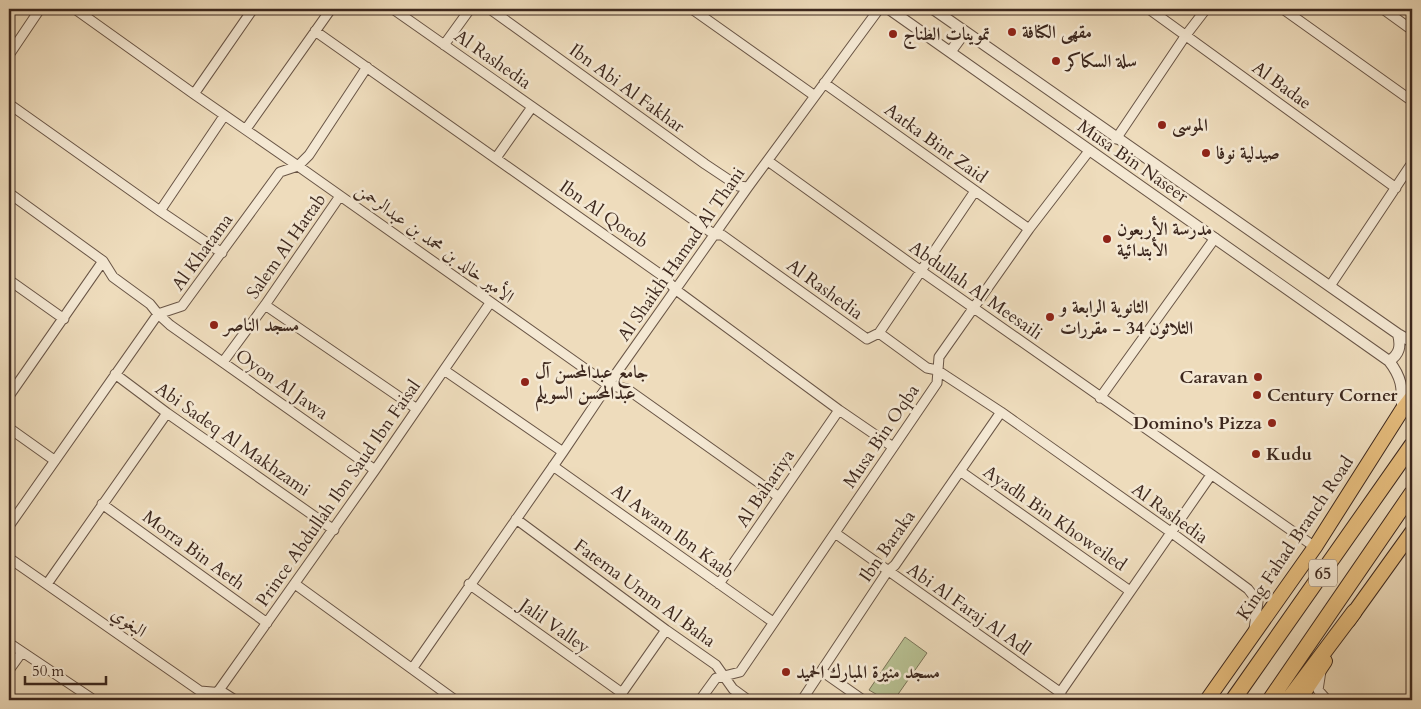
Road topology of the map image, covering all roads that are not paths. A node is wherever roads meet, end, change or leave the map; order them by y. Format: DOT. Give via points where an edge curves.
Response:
graph roads {
  1 [pos="40,9"];
  2 [pos="75,9"];
  3 [pos="253,9"];
  4 [pos="331,9"];
  5 [pos="393,9"];
  6 [pos="470,9"];
  7 [pos="490,9"];
  8 [pos="692,9"];
  9 [pos="879,9"];
  10 [pos="889,9"];
  11 [pos="933,9"];
  12 [pos="1149,9"];
  13 [pos="1206,9"];
  14 [pos="1283,9"];
  15 [pos="1383,9"];
  16 [pos="1412,30"];
  17 [pos="315,31"];
  18 [pos="965,32"];
  19 [pos="1186,35"];
  20 [pos="444,45"];
  21 [pos="951,51"];
  22 [pos="9,55"];
  23 [pos="367,67"];
  24 [pos="824,83"];
  25 [pos="194,94"];
  26 [pos="815,96"];
  27 [pos="1412,101"];
  28 [pos="9,104"];
  29 [pos="532,107"];
  30 [pos="224,116"];
  31 [pos="246,129"];
  32 [pos="1116,139"];
  33 [pos="1089,151"];
  34 [pos="496,158"];
  35 [pos="768,161"];
  36 [pos="1412,163"];
  37 [pos="298,166"];
  38 [pos="748,187"];
  39 [pos="1396,188"];
  40 [pos="975,192"];
  41 [pos="9,193"];
  42 [pos="340,196"];
  43 [pos="160,211"];
  44 [pos="1029,229"];
  45 [pos="715,235"];
  46 [pos="1214,238"];
  47 [pos="222,252"];
  48 [pos="103,261"];
  49 [pos="921,271"];
  50 [pos="9,280"];
  51 [pos="1330,286"];
  52 [pos="676,290"];
  53 [pos="490,303"];
  54 [pos="265,305"];
  55 [pos="972,308"];
  56 [pos="158,314"];
  57 [pos="64,319"];
  58 [pos="879,333"];
  59 [pos="1398,334"];
  60 [pos="1412,342"];
  61 [pos="1389,361"];
  62 [pos="223,362"];
  63 [pos="444,370"];
  64 [pos="937,370"];
  65 [pos="115,374"];
  66 [pos="608,385"];
  67 [pos="9,396"];
  68 [pos="1412,397"];
  69 [pos="1100,398"];
  70 [pos="417,409"];
  71 [pos="839,410"];
  72 [pos="1402,410"];
  73 [pos="1001,412"];
  74 [pos="167,413"];
  75 [pos="9,428"];
  76 [pos="1412,445"];
  77 [pos="893,447"];
  78 [pos="563,452"];
  79 [pos="54,460"];
  80 [pos="554,466"];
  81 [pos="375,470"];
  82 [pos="960,471"];
  83 [pos="1211,475"];
  84 [pos="1412,493"];
  85 [pos="779,497"];
  86 [pos="102,504"];
  87 [pos="516,519"];
  88 [pos="9,526"];
  89 [pos="334,530"];
  90 [pos="1412,532"];
  91 [pos="835,534"];
  92 [pos="1172,534"];
  93 [pos="1315,547"];
  94 [pos="9,558"];
  95 [pos="887,572"];
  96 [pos="47,584"];
  97 [pos="295,584"];
  98 [pos="470,584"];
  99 [pos="719,584"];
  100 [pos="1130,591"];
  101 [pos="1354,612"];
  102 [pos="773,622"];
  103 [pos="267,623"];
  104 [pos="666,630"];
  105 [pos="1253,633"];
  106 [pos="9,643"];
  107 [pos="22,652"];
  108 [pos="1323,663"];
  109 [pos="412,669"];
  110 [pos="9,670"];
  111 [pos="823,672"];
  112 [pos="724,677"];
  113 [pos="215,696"];
  114 [pos="1058,696"];
  115 [pos="620,697"];
  116 [pos="94,700"];
  117 [pos="235,700"];
  118 [pos="456,700"];
  119 [pos="700,700"];
  120 [pos="748,700"];
  121 [pos="802,700"];
  122 [pos="863,700"];
  123 [pos="1207,700"];
  124 [pos="1233,700"];
  125 [pos="1270,700"];
  126 [pos="1288,700"];
  127 [pos="1300,700"];
  128 [pos="1327,700"];
  1 -- 22 [label="street"];
  2 -- 25 [label="street, الأمير خالد بن محمد بن عبدالرحمن"];
  3 -- 25 [label="street"];
  4 -- 17 [label="street"];
  5 -- 20 [label="street, Al Rashedia"];
  6 -- 20 [label="street"];
  7 -- 38 [label="street, Ibn Abi Al Fakhar" via="705,164 738,186"];
  8 -- 26 [label="street"];
  9 -- 24 [label="street, Al Shaikh Hamad Al Thani"];
  10 -- 21 [label="street, Musa Bin Naseer"];
  11 -- 18 [label="street"];
  12 -- 19 [label="street, Al Badae"];
  13 -- 19 [label="street"];
  14 -- 27 [label="street"];
  15 -- 16 [label="street"];
  17 -- 23 [label="street, Ibn Al Qotob"];
  17 -- 31 [label="street"];
  18 -- 21 [label="street"];
  18 -- 32 [label="street"];
  19 -- 32 [label="street"];
  19 -- 39 [label="street, Al Badae"];
  20 -- 29 [label="street, Al Rashedia"];
  21 -- 33 [label="street, Musa Bin Naseer"];
  23 -- 34 [label="street, Ibn Al Qotob"];
  23 -- 37 [label="street, Al Khatama" via="309,155"];
  24 -- 26 [label="street, Al Shaikh Hamad Al Thani"];
  24 -- 40 [label="street, Aatka Bint Zaid"];
  25 -- 30 [label="street, الأمير خالد بن محمد بن عبدالرحمن"];
  26 -- 35 [label="street, Al Shaikh Hamad Al Thani"];
  28 -- 43 [label="street"];
  29 -- 34 [label="street"];
  29 -- 45 [label="street, Al Rashedia"];
  30 -- 31 [label="street, الأمير خالد بن محمد بن عبدالرحمن"];
  30 -- 43 [label="street"];
  31 -- 37 [label="street, الأمير خالد بن محمد بن عبدالرحمن"];
  32 -- 51 [label="street"];
  33 -- 44 [label="street, Musa Bin Oqba"];
  33 -- 46 [label="street, Musa Bin Naseer"];
  34 -- 52 [label="street, Ibn Al Qotob" via="664,277"];
  35 -- 38 [label="street, Al Shaikh Hamad Al Thani"];
  35 -- 49 [label="street, Abdullah Al Meesaili"];
  36 -- 39 [label="street"];
  37 -- 42 [label="street, الأمير خالد بن محمد بن عبدالرحمن"];
  37 -- 47 [label="street, Al Khatama" via="280,172"];
  38 -- 45 [label="street, Al Shaikh Hamad Al Thani"];
  39 -- 51 [label="street"];
  40 -- 44 [label="street, Aatka Bint Zaid"];
  40 -- 49 [label="street"];
  41 -- 48 [label="street, Oyon Al Jawa"];
  42 -- 53 [label="street, الأمير خالد بن محمد بن عبدالرحمن"];
  42 -- 54 [label="street, Salem Al Hattab"];
  43 -- 47 [label="street"];
  44 -- 55 [label="street, Musa Bin Oqba"];
  45 -- 52 [label="street, Al Shaikh Hamad Al Thani"];
  45 -- 58 [label="street, Al Rashedia" via="722,235 867,339"];
  46 -- 61 [label="street, Musa Bin Naseer"];
  46 -- 69 [label="street"];
  47 -- 56 [label="street, Al Khatama" via="182,306"];
  48 -- 56 [label="street, Oyon Al Jawa" via="113,278 150,304"];
  48 -- 57 [label="street"];
  49 -- 55 [label="street, Abdullah Al Meesaili"];
  49 -- 58 [label="street"];
  50 -- 57 [label="street"];
  51 -- 59 [label="street"];
  52 -- 66 [label="street, Al Shaikh Hamad Al Thani"];
  52 -- 71 [label="street, Ibn Al Qotob"];
  53 -- 63 [label="street, Prince Abdullah Ibn Saud Ibn Faisal"];
  53 -- 66 [label="street, الأمير خالد بن محمد بن عبدالرحمن"];
  54 -- 62 [label="street, Salem Al Hattab"];
  54 -- 70 [label="street"];
  55 -- 64 [label="street, Musa Bin Oqba" via="939,357"];
  55 -- 69 [label="street, Abdullah Al Meesaili"];
  56 -- 62 [label="street, Oyon Al Jawa"];
  56 -- 65 [label="street"];
  57 -- 67 [label="street"];
  58 -- 64 [label="street, Al Rashedia" via="927,368"];
  59 -- 60 [label="street"];
  59 -- 61 [label="street" via="1400,350"];
  61 -- 72 [label="street, Musa Bin Naseer" via="1402,383"];
  62 -- 81 [label="street, Oyon Al Jawa"];
  63 -- 70 [label="street, Prince Abdullah Ibn Saud Ibn Faisal"];
  63 -- 78 [label="street"];
  64 -- 73 [label="street, Al Rashedia"];
  64 -- 77 [label="street, Musa Bin Oqba" via="937,383"];
  65 -- 74 [label="street, Abi Sadeq Al Makhzami"];
  65 -- 79 [label="street"];
  66 -- 78 [label="street, Al Shaikh Hamad Al Thani"];
  66 -- 85 [label="street, الأمير خالد بن محمد بن عبدالرحمن" via="627,390"];
  68 -- 72 [label="main road, King Fahad Branch Road"];
  69 -- 83 [label="street, Abdullah Al Meesaili"];
  70 -- 81 [label="street, Prince Abdullah Ibn Saud Ibn Faisal"];
  71 -- 77 [label="street, Ibn Al Qotob"];
  71 -- 85 [label="street, Al Bahariya"];
  72 -- 93 [label="main road, King Fahad Branch Road"];
  73 -- 82 [label="street, Ibn Baraka"];
  73 -- 92 [label="street, Al Rashedia"];
  74 -- 86 [label="street"];
  74 -- 89 [label="street, Abi Sadeq Al Makhzami"];
  75 -- 79 [label="street"];
  76 -- 124 [label="highway, 65"];
  77 -- 91 [label="street, Musa Bin Oqba"];
  78 -- 80 [label="street, Al Shaikh Hamad Al Thani"];
  79 -- 88 [label="street"];
  80 -- 87 [label="street, Al Shaikh Hamad Al Thani"];
  80 -- 99 [label="street, Al Awam Ibn Kaab"];
  81 -- 89 [label="street, Prince Abdullah Ibn Saud Ibn Faisal"];
  82 -- 95 [label="street, Ibn Baraka"];
  82 -- 100 [label="street, Ayadh Bin Khoweiled"];
  83 -- 92 [label="street"];
  83 -- 93 [label="street, Abdullah Al Meesaili"];
  84 -- 125 [label="highway, 65"];
  85 -- 99 [label="street, Al Bahariya"];
  86 -- 96 [label="street"];
  86 -- 103 [label="street, Morra Bin Aeth"];
  87 -- 98 [label="street, Al Shaikh Hamad Al Thani"];
  87 -- 104 [label="street, Fatema Umm Al Baha"];
  89 -- 97 [label="street, Prince Abdullah Ibn Saud Ibn Faisal"];
  90 -- 101 [label="main road"];
  91 -- 95 [label="street, Abi Al Faraj Al Adl"];
  91 -- 102 [label="street, Musa Bin Oqba"];
  92 -- 100 [label="street"];
  92 -- 105 [label="street, Al Rashedia" via="1248,589 1258,602"];
  93 -- 105 [label="main road, King Fahad Branch Road"];
  94 -- 96 [label="street, البغوي"];
  95 -- 111 [label="street, Ibn Baraka"];
  95 -- 114 [label="street, Abi Al Faraj Al Adl"];
  96 -- 113 [label="street, البغوي" via="200,691"];
  97 -- 103 [label="street, Prince Abdullah Ibn Saud Ibn Faisal"];
  97 -- 109 [label="street"];
  98 -- 109 [label="street, Al Shaikh Hamad Al Thani"];
  98 -- 115 [label="street, Jalil Valley"];
  99 -- 102 [label="street, Al Awam Ibn Kaab"];
  100 -- 114 [label="street"];
  101 -- 108 [label="main road"];
  101 -- 126 [label="highway"];
  102 -- 112 [label="street, Musa Bin Oqba" via="740,672"];
  103 -- 113 [label="street, Prince Abdullah Ibn Saud Ibn Faisal"];
  104 -- 112 [label="street, Fatema Umm Al Baha" via="716,665"];
  104 -- 115 [label="street"];
  105 -- 123 [label="main road, King Fahad Branch Road"];
  106 -- 107 [label="street"];
  107 -- 110 [label="street"];
  107 -- 116 [label="street"];
  108 -- 127 [label="main road"];
  108 -- 128 [label="street" via="1318,690"];
  109 -- 118 [label="street"];
  111 -- 121 [label="street, Ibn Baraka"];
  111 -- 122 [label="street"];
  112 -- 119 [label="street, Musa Bin Oqba" via="716,678"];
  112 -- 120 [label="street, Fatema Umm Al Baha"];
  113 -- 117 [label="street, البغوي" via="224,693"];
}
